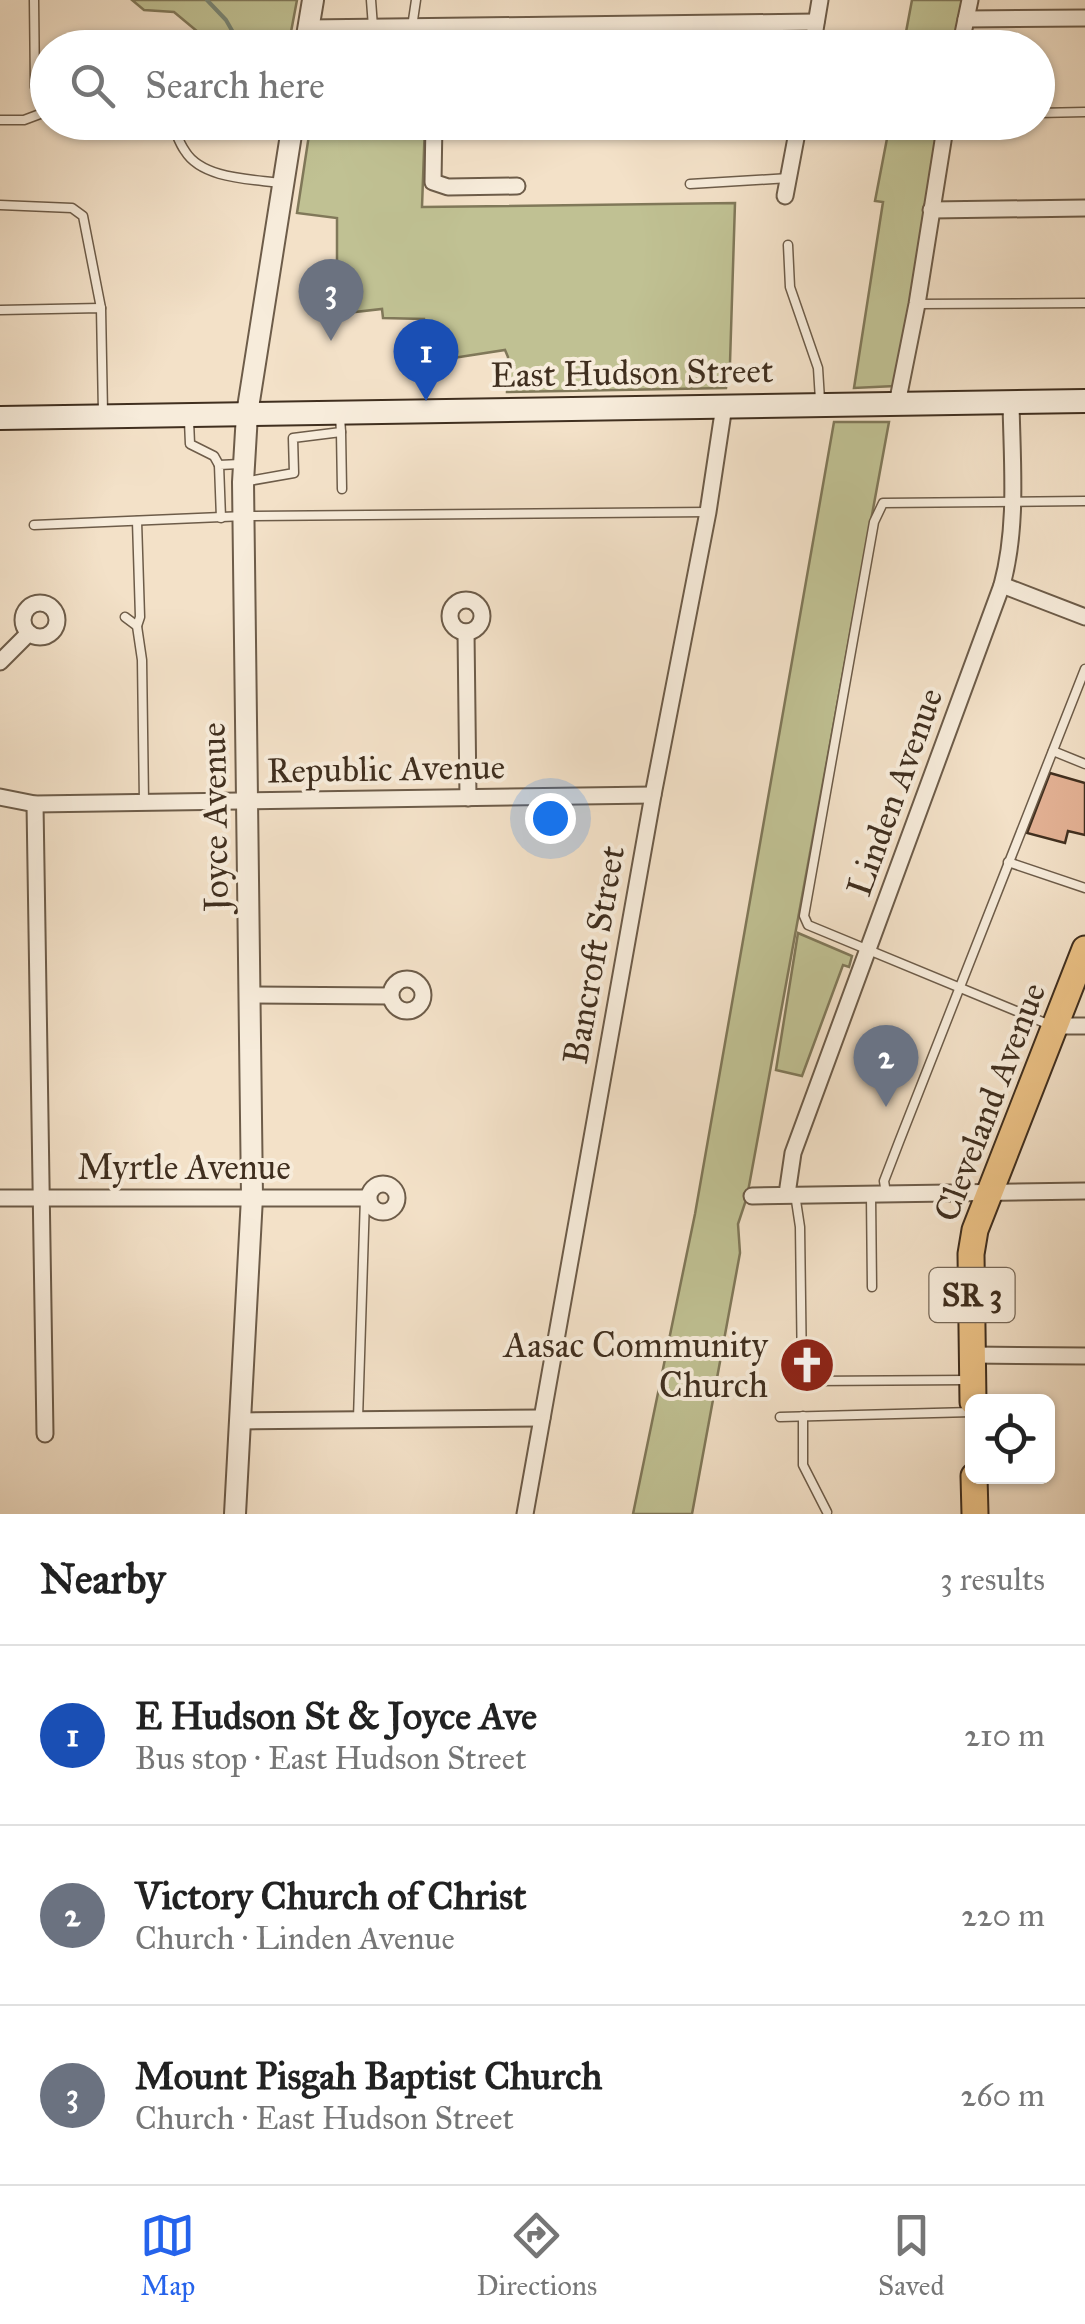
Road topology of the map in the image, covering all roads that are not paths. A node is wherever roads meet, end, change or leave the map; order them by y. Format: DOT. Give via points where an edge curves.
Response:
graph roads {
  1 [pos="34,0"];
  2 [pos="313,0"];
  3 [pos="371,0"];
  4 [pos="416,0"];
  5 [pos="820,0"];
  6 [pos="970,0"];
  7 [pos="1085,18"];
  8 [pos="966,19"];
  9 [pos="816,22"];
  10 [pos="669,24"];
  11 [pos="437,26"];
  12 [pos="518,26"];
  13 [pos="375,27"];
  14 [pos="412,27"];
  15 [pos="34,30"];
  16 [pos="308,30"];
  17 [pos="356,30"];
  18 [pos="375,30"];
  19 [pos="437,30"];
  20 [pos="518,30"];
  21 [pos="669,30"];
  22 [pos="815,30"];
  23 [pos="964,30"];
  24 [pos="1085,112"];
  25 [pos="1055,113"];
  26 [pos="30,118"];
  27 [pos="0,120"];
  28 [pos="180,140"];
  29 [pos="290,140"];
  30 [pos="434,140"];
  31 [pos="796,140"];
  32 [pos="943,140"];
  33 [pos="789,178"];
  34 [pos="283,184"];
  35 [pos="690,184"];
  36 [pos="517,186"];
  37 [pos="786,196"];
  38 [pos="0,205"];
  39 [pos="1085,208"];
  40 [pos="931,210"];
  41 [pos="788,244"];
  42 [pos="917,304"];
  43 [pos="1085,304"];
  44 [pos="101,308"];
  45 [pos="0,310"];
  46 [pos="1085,401"];
  47 [pos="1011,402"];
  48 [pos="897,404"];
  49 [pos="820,405"];
  50 [pos="724,406"];
  51 [pos="247,414"];
  52 [pos="188,416"];
  53 [pos="103,417"];
  54 [pos="0,418"];
  55 [pos="340,422"];
  56 [pos="341,455"];
  57 [pos="326,456"];
  58 [pos="218,465"];
  59 [pos="341,471"];
  60 [pos="326,472"];
  61 [pos="244,473"];
  62 [pos="342,489"];
  63 [pos="1013,500"];
  64 [pos="1085,501"];
  65 [pos="708,512"];
  66 [pos="245,516"];
  67 [pos="220,518"];
  68 [pos="137,522"];
  69 [pos="34,525"];
  70 [pos="1002,586"];
  71 [pos="125,617"];
  72 [pos="1085,617"];
  73 [pos="137,626"];
  74 [pos="466,632"];
  75 [pos="29,633"];
  76 [pos="0,662"];
  77 [pos="1085,669"];
  78 [pos="1053,751"];
  79 [pos="1085,764"];
  80 [pos="653,795"];
  81 [pos="0,797"];
  82 [pos="468,798"];
  83 [pos="247,801"];
  84 [pos="144,802"];
  85 [pos="34,804"];
  86 [pos="1008,862"];
  87 [pos="1085,888"];
  88 [pos="1085,949"];
  89 [pos="868,951"];
  90 [pos="957,988"];
  91 [pos="250,995"];
  92 [pos="390,996"];
  93 [pos="1054,1026"];
  94 [pos="1085,1026"];
  95 [pos="1085,1191"];
  96 [pos="989,1192"];
  97 [pos="879,1193"];
  98 [pos="791,1194"];
  99 [pos="752,1196"];
  100 [pos="42,1197"];
  101 [pos="252,1197"];
  102 [pos="0,1198"];
  103 [pos="367,1198"];
  104 [pos="872,1286"];
  105 [pos="1085,1356"];
  106 [pos="973,1379"];
  107 [pos="965,1412"];
  108 [pos="803,1416"];
  109 [pos="780,1417"];
  110 [pos="358,1418"];
  111 [pos="542,1418"];
  112 [pos="241,1421"];
  113 [pos="45,1434"];
  114 [pos="974,1484"];
  115 [pos="826,1512"];
  116 [pos="235,1514"];
  117 [pos="525,1514"];
  118 [pos="975,1514"];
  1 -- 15 [label="lane"];
  2 -- 16 [label="street"];
  3 -- 13 [label="lane"];
  4 -- 14 [label="lane"];
  5 -- 9 [label="street"];
  6 -- 8 [label="street"];
  7 -- 8 [label="street"];
  8 -- 23 [label="street"];
  9 -- 10 [label="street"];
  9 -- 22 [label="street"];
  10 -- 12 [label="street"];
  10 -- 21 [label="lane"];
  11 -- 12 [label="street"];
  11 -- 14 [label="street"];
  11 -- 19 [label="street"];
  12 -- 20 [label="lane"];
  13 -- 14 [label="street"];
  13 -- 17 [label="street"];
  13 -- 18 [label="lane"];
  24 -- 25 [label="lane"];
  26 -- 27 [label="lane"];
  28 -- 34 [label="lane" via="195,162"];
  29 -- 34 [label="street, Joyce Avenue"];
  30 -- 36 [label="street" via="433,182"];
  31 -- 33 [label="street"];
  32 -- 40 [label="street"];
  33 -- 35 [label="lane"];
  33 -- 37 [label="street"];
  34 -- 51 [label="street, Joyce Avenue"];
  38 -- 44 [label="lane" via="72,208 82,216"];
  39 -- 40 [label="street"];
  40 -- 42 [label="street"];
  41 -- 49 [label="lane" via="790,286 818,368"];
  42 -- 43 [label="lane"];
  42 -- 48 [label="street"];
  44 -- 45 [label="lane"];
  44 -- 53 [label="lane"];
  46 -- 47 [label="main road, East Hudson Street"];
  47 -- 48 [label="main road, East Hudson Street"];
  47 -- 63 [label="street, Linden Avenue"];
  48 -- 49 [label="main road, East Hudson Street"];
  49 -- 50 [label="main road, East Hudson Street"];
  50 -- 55 [label="main road, East Hudson Street"];
  50 -- 65 [label="street, Bancroft Street"];
  51 -- 52 [label="main road, East Hudson Street"];
  51 -- 55 [label="main road, East Hudson Street"];
  51 -- 61 [label="street, Joyce Avenue"];
  52 -- 53 [label="main road, East Hudson Street"];
  52 -- 58 [label="lane" via="190,444"];
  53 -- 54 [label="main road, East Hudson Street"];
  55 -- 56 [label="lane"];
  55 -- 61 [label="lane" via="296,436 298,473"];
  56 -- 57 [label="lane"];
  56 -- 59 [label="lane"];
  58 -- 61 [label="lane"];
  58 -- 67 [label="lane"];
  59 -- 60 [label="lane"];
  59 -- 62 [label="lane"];
  61 -- 66 [label="street, Joyce Avenue"];
  63 -- 64 [label="lane"];
  63 -- 70 [label="street, Linden Avenue"];
  63 -- 89 [label="lane" via="883,502 874,522 804,916 808,925"];
  65 -- 66 [label="lane"];
  65 -- 80 [label="street, Bancroft Street"];
  66 -- 67 [label="lane"];
  66 -- 83 [label="street, Joyce Avenue"];
  67 -- 68 [label="lane"];
  68 -- 69 [label="lane"];
  68 -- 73 [label="lane"];
  70 -- 72 [label="street"];
  70 -- 89 [label="street, Linden Avenue"];
  71 -- 73 [label="lane"];
  73 -- 84 [label="lane"];
  74 -- 82 [label="street"];
  75 -- 76 [label="street"];
  77 -- 78 [label="lane"];
  78 -- 79 [label="lane"];
  78 -- 86 [label="lane"];
  80 -- 82 [label="street, Republic Avenue"];
  80 -- 111 [label="street, Bancroft Street"];
  81 -- 85 [label="street, Republic Avenue"];
  82 -- 83 [label="street, Republic Avenue"];
  83 -- 84 [label="street, Republic Avenue"];
  83 -- 91 [label="street, Joyce Avenue"];
  84 -- 85 [label="street, Republic Avenue"];
  85 -- 100 [label="street"];
  86 -- 87 [label="lane"];
  86 -- 90 [label="lane"];
  88 -- 93 [label="main road, Cleveland Avenue / SR 3"];
  89 -- 90 [label="lane"];
  89 -- 98 [label="street, Linden Avenue" via="793,1153"];
  90 -- 93 [label="lane"];
  90 -- 97 [label="lane"];
  91 -- 92 [label="street"];
  91 -- 101 [label="street, Joyce Avenue"];
  93 -- 94 [label="street"];
  93 -- 96 [label="main road, Cleveland Avenue / SR 3"];
  95 -- 96 [label="street"];
  96 -- 97 [label="street"];
  96 -- 106 [label="main road, Cleveland Avenue / SR 3" via="971,1254"];
  97 -- 98 [label="street"];
  97 -- 104 [label="lane"];
  98 -- 99 [label="street"];
  98 -- 106 [label="lane" via="800,1228 802,1374 809,1381"];
  100 -- 101 [label="street, Myrtle Avenue"];
  100 -- 102 [label="street, Myrtle Avenue"];
  100 -- 113 [label="street"];
  101 -- 103 [label="street, Myrtle Avenue"];
  101 -- 112 [label="street, Joyce Avenue"];
  103 -- 110 [label="lane"];
  105 -- 106 [label="street"];
  107 -- 108 [label="lane"];
  108 -- 109 [label="lane"];
  108 -- 115 [label="lane" via="802,1465"];
  110 -- 111 [label="street"];
  110 -- 112 [label="street"];
  111 -- 117 [label="street, Bancroft Street"];
  112 -- 116 [label="street, Joyce Avenue"];
  114 -- 118 [label="main road"];
}
